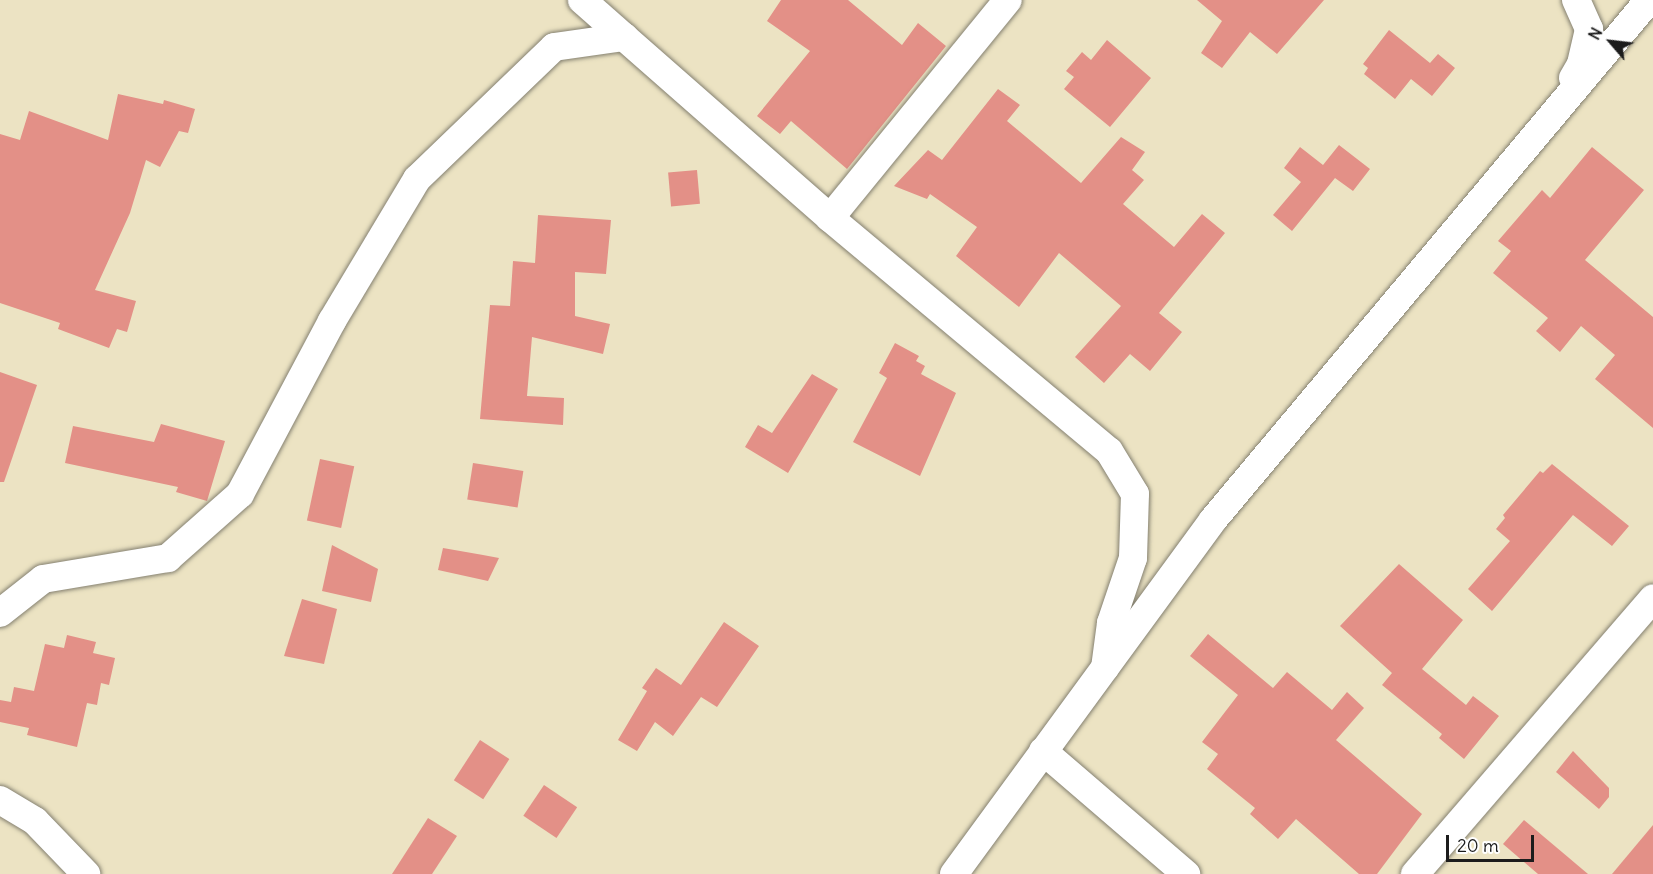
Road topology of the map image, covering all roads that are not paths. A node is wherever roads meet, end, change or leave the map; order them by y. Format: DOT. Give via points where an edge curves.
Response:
graph roads {
  1 [pos="582,0"];
  2 [pos="1008,0"];
  3 [pos="1576,0"];
  4 [pos="1649,6"];
  5 [pos="624,37"];
  6 [pos="1555,109"];
  7 [pos="830,218"];
  8 [pos="1653,598"];
  9 [pos="0,613"];
  10 [pos="1105,668"];
  11 [pos="1043,751"];
  12 [pos="0,800"];
  13 [pos="86,874"];
  14 [pos="954,874"];
  15 [pos="1186,874"];
  16 [pos="1415,874"];
  1 -- 5 [label="street"];
  2 -- 7 [label="street"];
  3 -- 6 [label="street" via="1589,29 1581,64"];
  4 -- 6 [label="street"];
  5 -- 7 [label="street"];
  5 -- 9 [label="street" via="554,47 417,179 332,321 240,494 168,558 43,579"];
  6 -- 10 [label="street" via="1213,520"];
  7 -- 10 [label="street" via="1109,451 1135,494 1133,558 1111,624"];
  8 -- 16 [label="street"];
  10 -- 11 [label="street"];
  11 -- 14 [label="street"];
  11 -- 15 [label="street"];
  12 -- 13 [label="street" via="35,821"];
}
